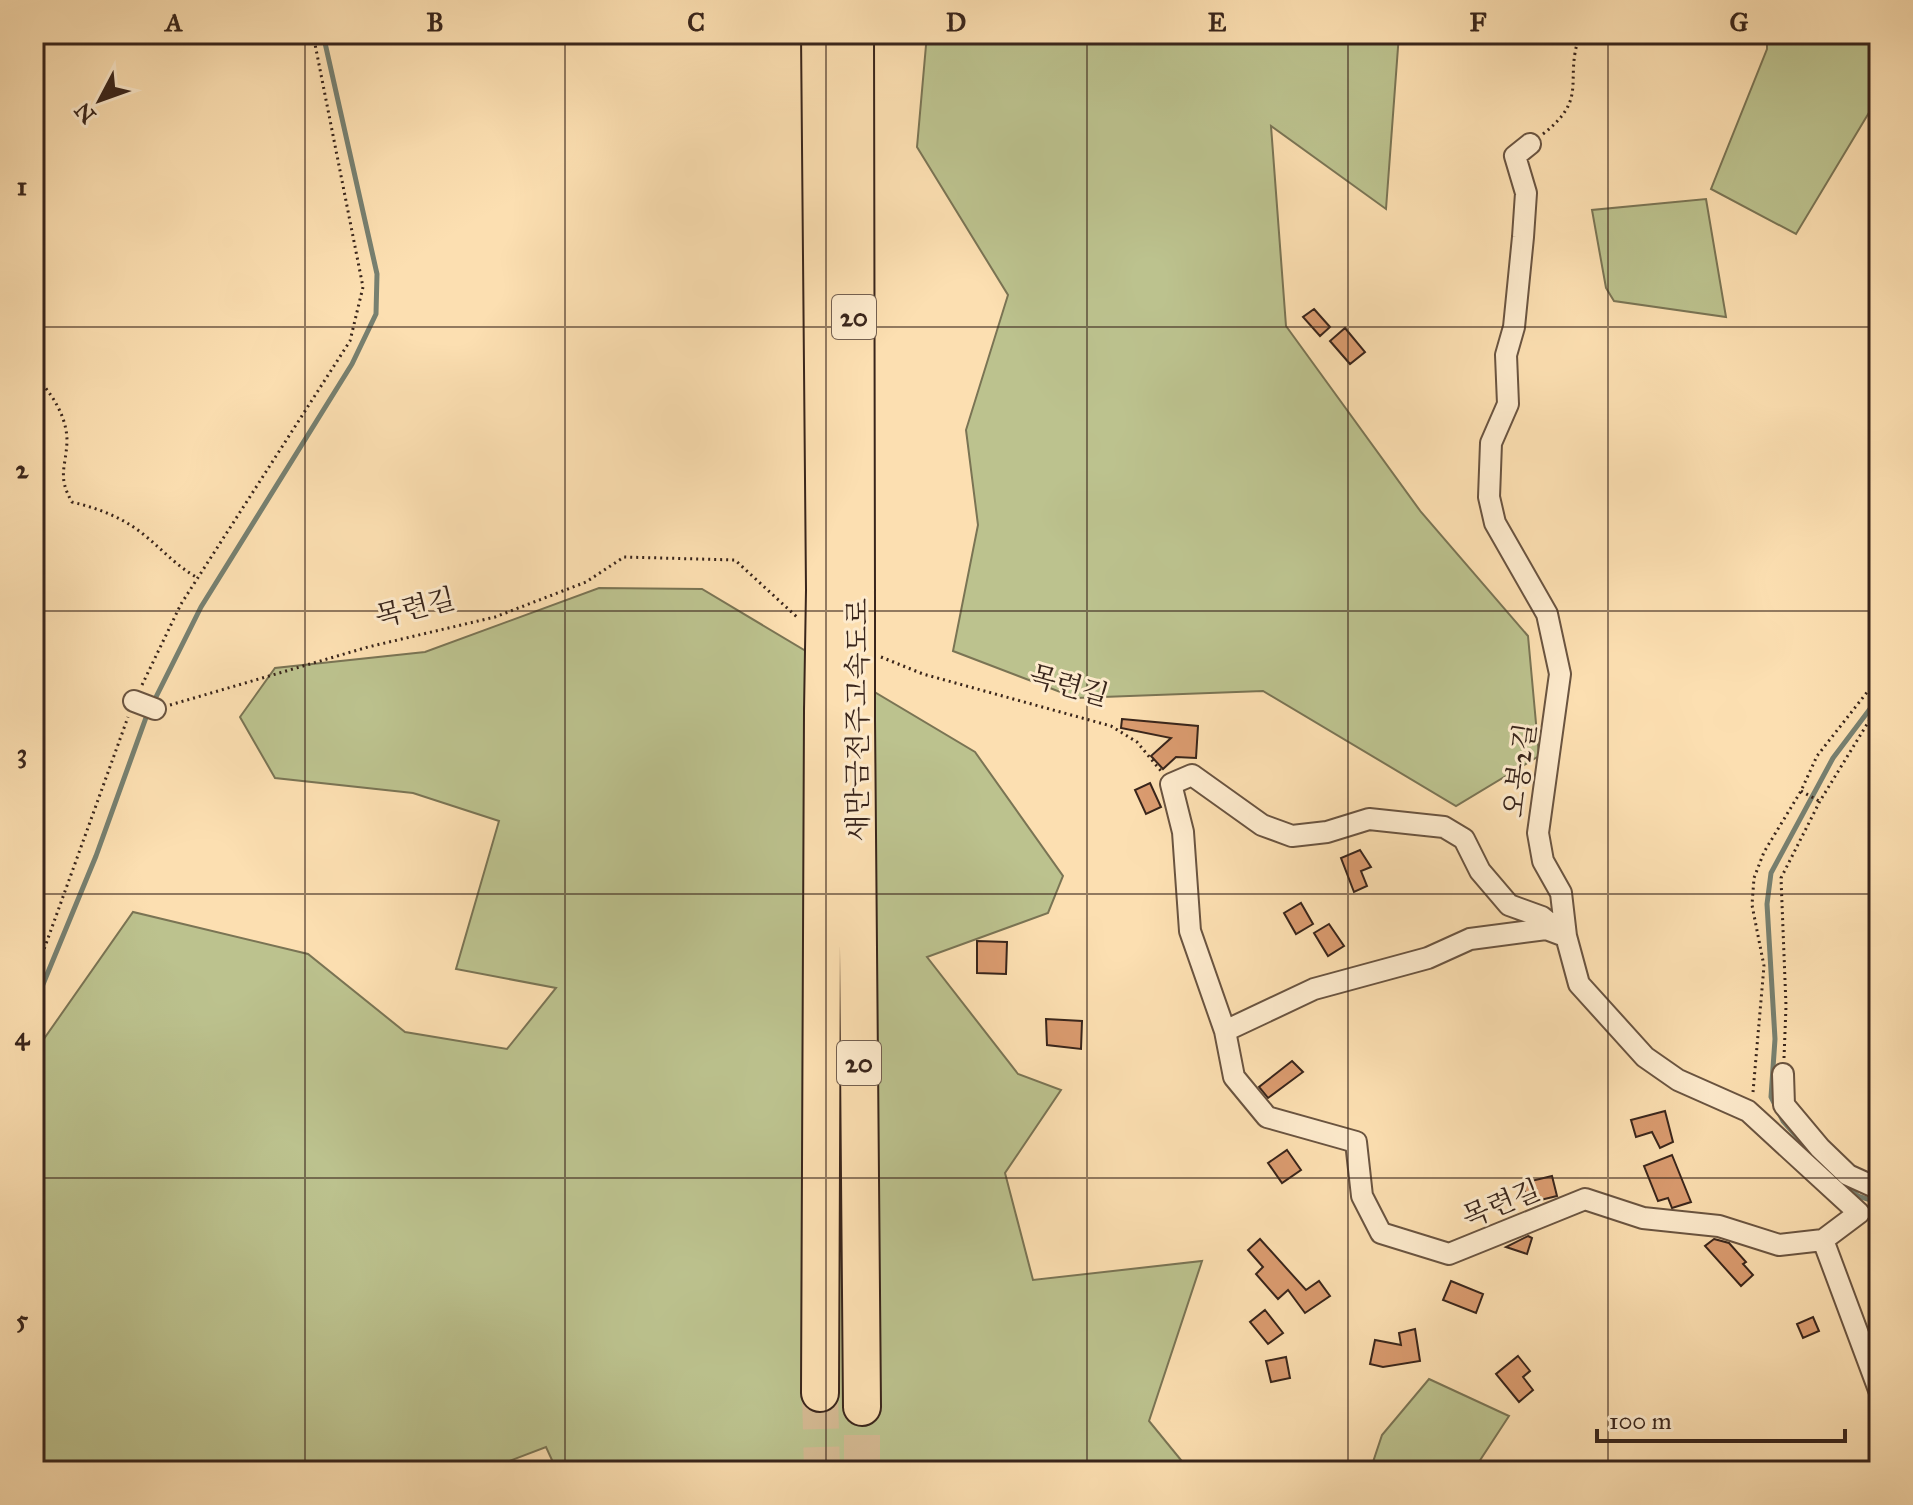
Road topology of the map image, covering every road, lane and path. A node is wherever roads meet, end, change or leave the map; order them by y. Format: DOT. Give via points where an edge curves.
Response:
graph roads {
  1 [pos="313,34"];
  2 [pos="820,34"];
  3 [pos="855,34"];
  4 [pos="1580,34"];
  5 [pos="1530,144"];
  6 [pos="34,375"];
  7 [pos="198,578"];
  8 [pos="841,595"];
  9 [pos="808,623"];
  10 [pos="873,653"];
  11 [pos="1879,677"];
  12 [pos="144,705"];
  13 [pos="840,716"];
  14 [pos="1879,717"];
  15 [pos="1171,784"];
  16 [pos="1803,792"];
  17 [pos="1818,800"];
  18 [pos="1566,936"];
  19 [pos="34,977"];
  20 [pos="1225,1031"];
  21 [pos="1783,1074"];
  22 [pos="1748,1111"];
  23 [pos="1870,1197"];
  24 [pos="1823,1240"];
  25 [pos="1879,1390"];
  26 [pos="820,1393"];
  27 [pos="862,1407"];
  1 -- 7 [label="path" via="363,287 350,341"];
  2 -- 8 [label="highway, 새만금전주고속도로 / 20"];
  3 -- 8 [label="highway, 새만금전주고속도로 / 20"];
  4 -- 5 [label="path" via="1573,55 1574,94 1563,118"];
  5 -- 18 [label="street, 오봉2길" via="1515,156 1526,193 1523,237 1506,355 1508,404 1491,443 1489,497 1495,523 1547,614 1560,674 1538,833 1543,861 1561,893"];
  6 -- 7 [label="path" via="62,414 67,441 62,485 72,502 109,513"];
  7 -- 12 [label="path"];
  8 -- 13 [label="highway, 새만금전주고속도로 / 20, bridge"];
  9 -- 12 [label="path, 목련길" via="735,560 624,557 586,582 495,617"];
  10 -- 15 [label="path, 목련길" via="923,674 1111,726 1137,742"];
  11 -- 16 [label="path" via="1817,756"];
  12 -- 19 [label="path"];
  13 -- 26 [label="highway, 새만금전주고속도로 / 20"];
  13 -- 27 [label="highway, 새만금전주고속도로 / 20"];
  14 -- 17 [label="path" via="1869,721"];
  15 -- 18 [label="street" via="1192,775 1262,825 1292,836 1369,819 1444,827 1464,839 1480,871 1509,905 1542,917"];
  15 -- 20 [label="street, 목련길" via="1183,832 1190,931"];
  16 -- 17 [label="path"];
  16 -- 22 [label="path" via="1764,852 1754,878 1752,905 1764,966 1756,1082"];
  17 -- 21 [label="path" via="1781,878"];
  18 -- 20 [label="street" via="1546,929 1470,939 1428,958 1314,989"];
  18 -- 22 [label="street, 오봉2길" via="1579,984 1645,1057 1678,1080"];
  20 -- 24 [label="street, 목련길" via="1234,1077 1267,1117 1356,1142 1362,1196 1381,1233 1449,1254 1585,1199 1643,1218 1719,1226 1779,1245"];
  21 -- 23 [label="street" via="1784,1105"];
  22 -- 23 [label="street, 오봉2길"];
  23 -- 24 [label="street"];
  24 -- 25 [label="street"];
}
